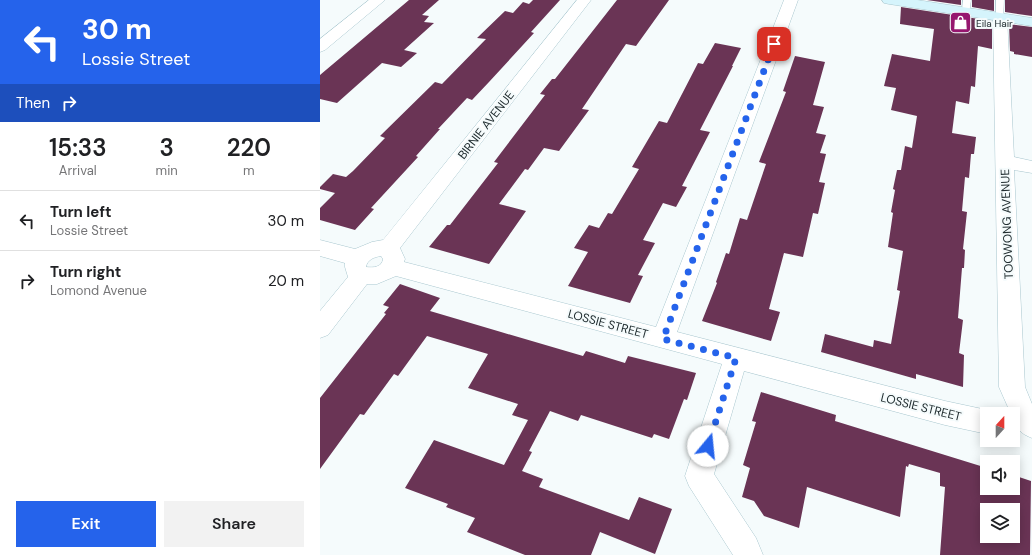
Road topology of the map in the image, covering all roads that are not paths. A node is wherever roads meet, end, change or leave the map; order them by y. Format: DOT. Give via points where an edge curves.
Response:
graph roads {
  1 [pos="378,0"];
  2 [pos="584,0"];
  3 [pos="791,0"];
  4 [pos="889,0"];
  5 [pos="966,6"];
  6 [pos="1000,9"];
  7 [pos="1032,22"];
  8 [pos="320,47"];
  9 [pos="1005,162"];
  10 [pos="1032,167"];
  11 [pos="320,248"];
  12 [pos="390,258"];
  13 [pos="360,267"];
  14 [pos="320,328"];
  15 [pos="663,339"];
  16 [pos="736,358"];
  17 [pos="980,420"];
  18 [pos="1024,422"];
  19 [pos="748,555"];
  1 -- 8 [label="street"];
  2 -- 12 [label="street, BIRNIE AVENUE"];
  3 -- 15 [label="street"];
  4 -- 5 [label="main road"];
  5 -- 6 [label="main road"];
  6 -- 7 [label="main road"];
  6 -- 9 [label="street, TOOWONG AVENUE"];
  9 -- 10 [label="street"];
  9 -- 18 [label="street, TOOWONG AVENUE" via="1012,387"];
  11 -- 13 [label="street"];
  12 -- 13 [label="street" via="381,275 367,277"];
  12 -- 15 [label="street, LOSSIE STREET"];
  13 -- 14 [label="street"];
  15 -- 16 [label="street, LOSSIE STREET"];
  16 -- 17 [label="street, LOSSIE STREET"];
  16 -- 19 [label="street" via="699,476"];
}
